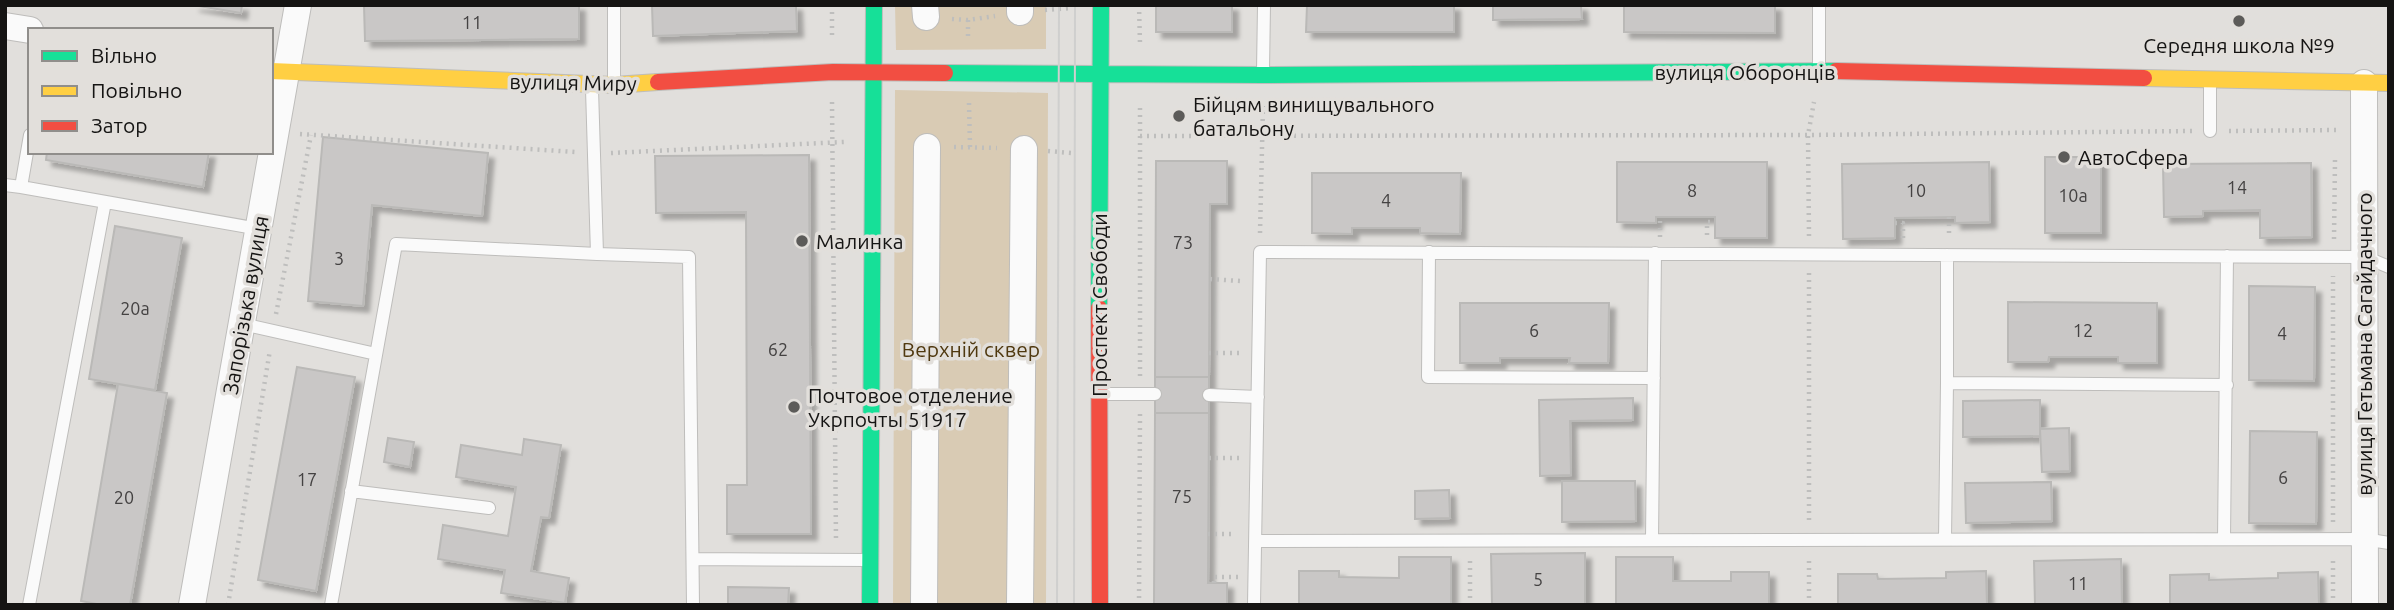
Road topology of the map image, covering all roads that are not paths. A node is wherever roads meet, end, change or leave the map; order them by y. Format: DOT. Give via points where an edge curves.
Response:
graph roads {
  1 [pos="298,5"];
  2 [pos="614,5"];
  3 [pos="1264,5"];
  4 [pos="1819,5"];
  5 [pos="1101,6"];
  6 [pos="874,9"];
  7 [pos="5,26"];
  8 [pos="28,30"];
  9 [pos="1819,71"];
  10 [pos="279,72"];
  11 [pos="874,72"];
  12 [pos="1101,73"];
  13 [pos="1263,75"];
  14 [pos="2210,80"];
  15 [pos="2376,83"];
  16 [pos="592,85"];
  17 [pos="614,85"];
  18 [pos="2210,131"];
  19 [pos="273,145"];
  20 [pos="28,147"];
  21 [pos="927,147"];
  22 [pos="1024,149"];
  23 [pos="272,154"];
  24 [pos="5,185"];
  25 [pos="21,187"];
  26 [pos="105,202"];
  27 [pos="259,229"];
  28 [pos="1429,252"];
  29 [pos="1655,253"];
  30 [pos="597,254"];
  31 [pos="1947,255"];
  32 [pos="2227,256"];
  33 [pos="2377,262"];
  34 [pos="242,324"];
  35 [pos="376,354"];
  36 [pos="1654,378"];
  37 [pos="1947,383"];
  38 [pos="2227,385"];
  39 [pos="1099,394"];
  40 [pos="1155,394"];
  41 [pos="1209,395"];
  42 [pos="1258,397"];
  43 [pos="351,491"];
  44 [pos="489,508"];
  45 [pos="1255,538"];
  46 [pos="1945,539"];
  47 [pos="2224,539"];
  48 [pos="1652,540"];
  49 [pos="2376,541"];
  50 [pos="694,559"];
  51 [pos="870,560"];
  52 [pos="29,605"];
  53 [pos="192,605"];
  54 [pos="331,605"];
  55 [pos="694,605"];
  56 [pos="870,605"];
  57 [pos="924,605"];
  58 [pos="1020,605"];
  59 [pos="1100,605"];
  60 [pos="1254,605"];
  61 [pos="2365,605"];
  1 -- 10 [label="street, Запорізька вулиця"];
  2 -- 17 [label="lane"];
  3 -- 13 [label="lane"];
  4 -- 9 [label="lane"];
  5 -- 12 [label="street, Проспект Свободи"];
  6 -- 11 [label="street"];
  7 -- 8 [label="street"];
  9 -- 13 [label="street, вулиця Оборонців"];
  9 -- 14 [label="street, вулиця Оборонців"];
  10 -- 16 [label="street, вулиця Миру"];
  10 -- 19 [label="street, Запорізька вулиця"];
  11 -- 12 [label="street, вулиця Оборонців"];
  11 -- 17 [label="street, вулиця Миру"];
  11 -- 51 [label="street"];
  12 -- 13 [label="street, вулиця Оборонців"];
  12 -- 39 [label="street, Проспект Свободи"];
  14 -- 15 [label="street, вулиця Оборонців"];
  14 -- 18 [label="lane"];
  15 -- 33 [label="street, вулиця Гетьмана Сагайдачного" via="2364,130"];
  16 -- 17 [label="street, вулиця Миру"];
  16 -- 30 [label="lane"];
  20 -- 25 [label="lane"];
  21 -- 57 [label="street"];
  22 -- 58 [label="street"];
  23 -- 27 [label="street, Запорізька вулиця"];
  24 -- 25 [label="lane"];
  25 -- 26 [label="lane"];
  26 -- 27 [label="lane"];
  26 -- 52 [label="lane"];
  27 -- 34 [label="street, Запорізька вулиця"];
  28 -- 29 [label="lane"];
  28 -- 36 [label="lane" via="1428,377"];
  28 -- 42 [label="lane" via="1260,252"];
  29 -- 31 [label="lane"];
  29 -- 36 [label="lane"];
  30 -- 35 [label="lane" via="396,244"];
  30 -- 50 [label="lane" via="689,257"];
  31 -- 32 [label="lane"];
  31 -- 37 [label="lane"];
  32 -- 33 [label="lane"];
  32 -- 38 [label="lane"];
  33 -- 49 [label="street, вулиця Гетьмана Сагайдачного"];
  34 -- 35 [label="lane"];
  34 -- 53 [label="street, Запорізька вулиця"];
  35 -- 43 [label="lane"];
  36 -- 48 [label="lane"];
  37 -- 38 [label="lane"];
  37 -- 46 [label="lane"];
  38 -- 47 [label="lane"];
  39 -- 40 [label="lane"];
  39 -- 59 [label="street, Проспект Свободи"];
  41 -- 42 [label="lane"];
  42 -- 45 [label="lane"];
  43 -- 44 [label="lane"];
  43 -- 54 [label="lane"];
  45 -- 48 [label="lane"];
  45 -- 60 [label="lane"];
  46 -- 47 [label="lane"];
  46 -- 48 [label="lane"];
  47 -- 49 [label="lane"];
  49 -- 61 [label="street, вулиця Гетьмана Сагайдачного"];
  50 -- 51 [label="lane"];
  50 -- 55 [label="lane"];
  51 -- 56 [label="street"];
}
